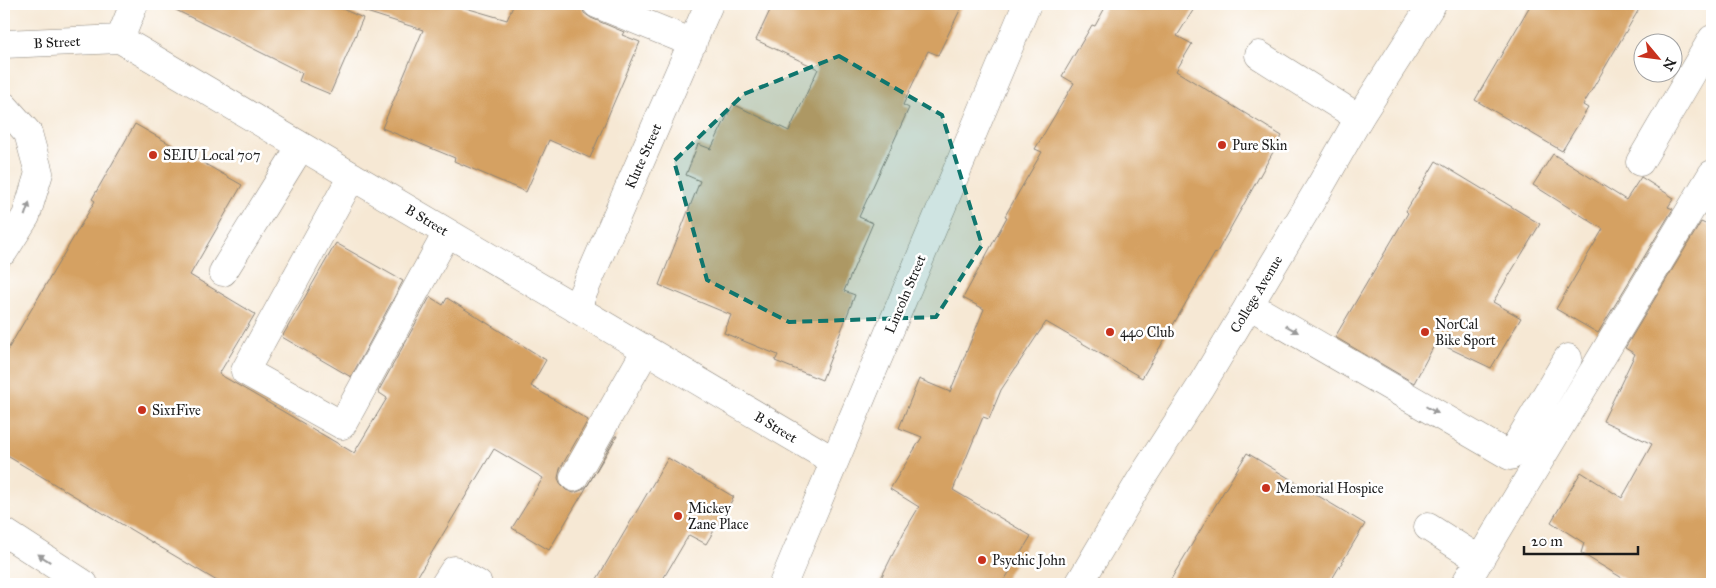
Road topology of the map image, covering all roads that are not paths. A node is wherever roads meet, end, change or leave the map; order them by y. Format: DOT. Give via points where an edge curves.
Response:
graph roads {
  1 [pos="134,4"];
  2 [pos="597,4"];
  3 [pos="709,4"];
  4 [pos="1027,4"];
  5 [pos="1432,4"];
  6 [pos="1712,38"];
  7 [pos="120,39"];
  8 [pos="693,43"];
  9 [pos="4,44"];
  10 [pos="1259,55"];
  11 [pos="4,106"];
  12 [pos="1359,118"];
  13 [pos="301,146"];
  14 [pos="1640,162"];
  15 [pos="1712,174"];
  16 [pos="352,176"];
  17 [pos="447,232"];
  18 [pos="4,251"];
  19 [pos="223,272"];
  20 [pos="1249,305"];
  21 [pos="576,308"];
  22 [pos="646,350"];
  23 [pos="1568,358"];
  24 [pos="834,461"];
  25 [pos="574,476"];
  26 [pos="1428,527"];
  27 [pos="4,532"];
  28 [pos="1480,560"];
  29 [pos="84,584"];
  30 [pos="445,584"];
  31 [pos="478,584"];
  32 [pos="783,584"];
  33 [pos="1079,584"];
  34 [pos="1466,584"];
  1 -- 7 [label="street"];
  2 -- 8 [label="street"];
  3 -- 8 [label="street, Klute Street"];
  4 -- 24 [label="street, Lincoln Street"];
  5 -- 12 [label="street, College Avenue"];
  6 -- 14 [label="street"];
  7 -- 9 [label="street, B Street"];
  7 -- 13 [label="street, B Street"];
  8 -- 21 [label="street, Klute Street"];
  10 -- 12 [label="street"];
  18 -- 11 [label="street, one-way" via="26,216 39,173 28,133"];
  12 -- 20 [label="street, College Avenue"];
  13 -- 16 [label="street, B Street"];
  13 -- 19 [label="street"];
  15 -- 28 [label="street"];
  16 -- 17 [label="street, B Street"];
  16 -- 17 [label="street" via="245,371 342,425"];
  17 -- 21 [label="street, B Street"];
  20 -- 23 [label="street, one-way" via="1510,456"];
  20 -- 33 [label="street, College Avenue"];
  21 -- 22 [label="street, B Street"];
  22 -- 24 [label="street, B Street"];
  22 -- 25 [label="street"];
  24 -- 32 [label="street, Lincoln Street"];
  26 -- 28 [label="street"];
  29 -- 27 [label="street, one-way"];
  28 -- 34 [label="street"];
  30 -- 31 [label="street" via="454,570"];
}
